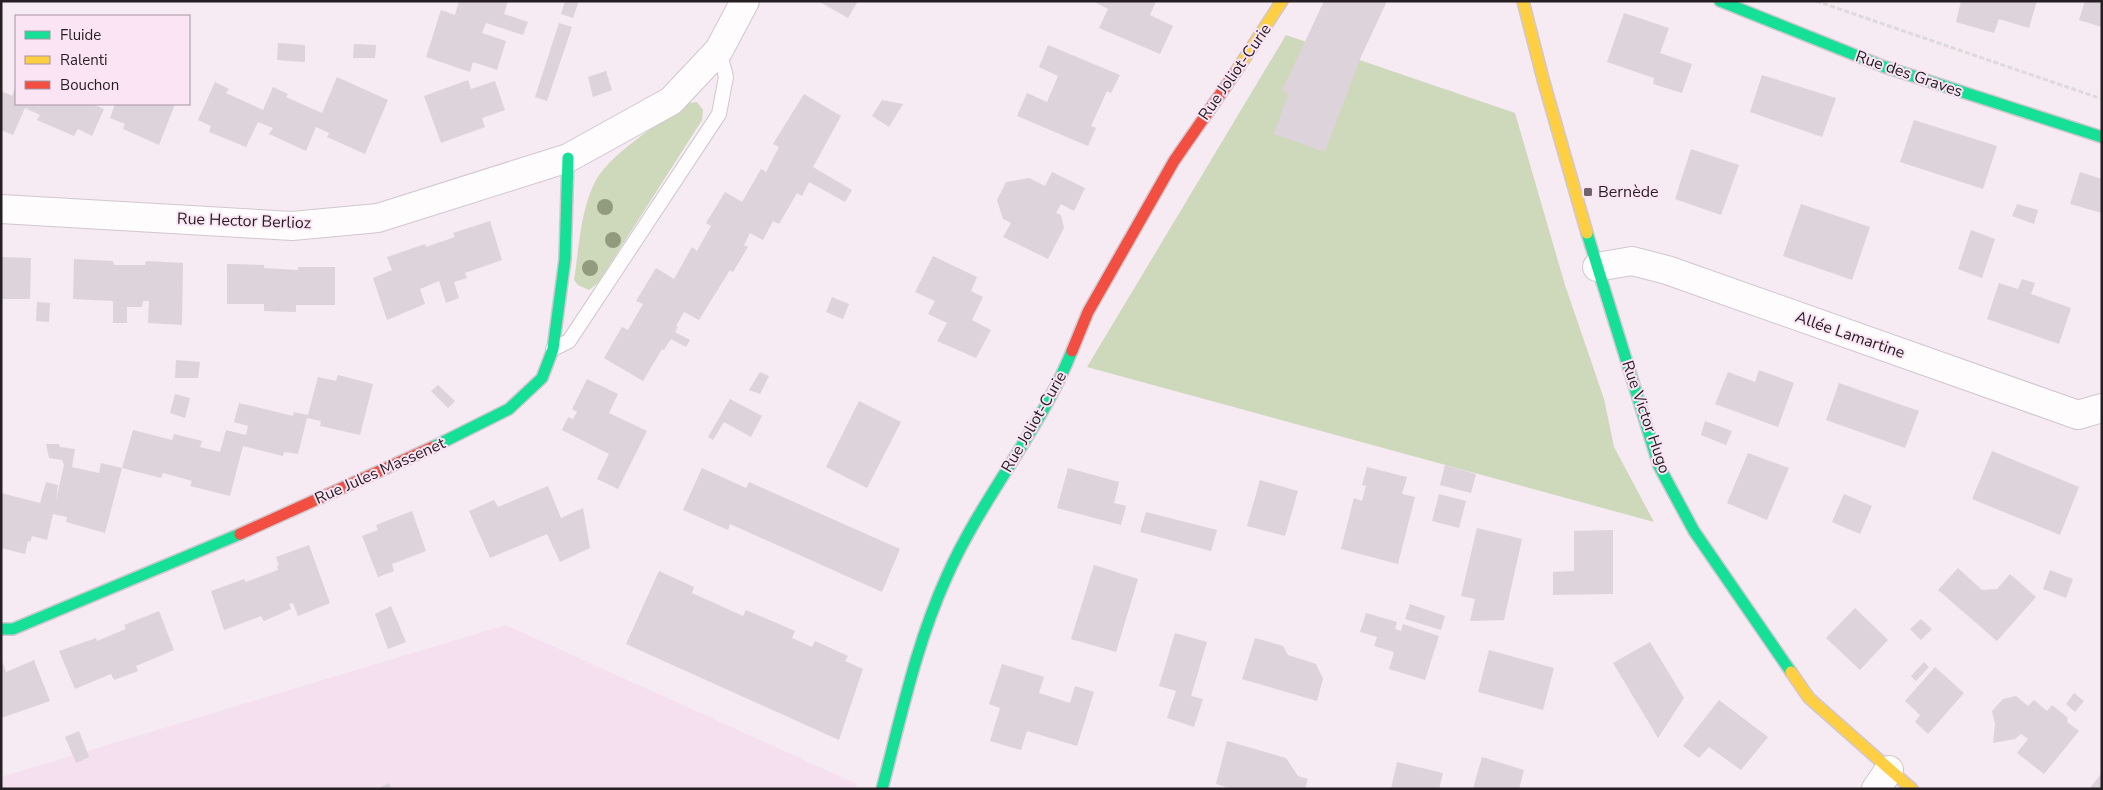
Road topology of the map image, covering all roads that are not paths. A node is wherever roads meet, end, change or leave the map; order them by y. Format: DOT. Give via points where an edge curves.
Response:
graph roads {
  1 [pos="745,1"];
  2 [pos="1282,1"];
  3 [pos="1523,1"];
  4 [pos="1720,1"];
  5 [pos="718,50"];
  6 [pos="2102,138"];
  7 [pos="568,158"];
  8 [pos="1,209"];
  9 [pos="1597,267"];
  10 [pos="553,349"];
  11 [pos="2102,408"];
  12 [pos="1,629"];
  13 [pos="1882,780"];
  14 [pos="882,789"];
  15 [pos="1912,789"];
  1 -- 5 [label="street, Rue Hector Berlioz"];
  2 -- 14 [label="street, Rue Joliot-Curie" via="1174,160 1088,312 1062,378 983,507 947,575 921,641"];
  3 -- 9 [label="street, Rue Victor Hugo"];
  4 -- 6 [label="street, Rue des Graves" via="1885,67"];
  5 -- 7 [label="street, Rue Hector Berlioz" via="671,101"];
  5 -- 10 [label="lane" via="726,77 719,114 569,341"];
  7 -- 8 [label="street, Rue Hector Berlioz" via="378,218 292,226"];
  7 -- 10 [label="street, Rue Jules Massenet" via="565,259"];
  9 -- 11 [label="street, Allée Lamartine" via="1632,261 1667,270 2078,415"];
  9 -- 13 [label="street, Rue Victor Hugo" via="1659,466 1694,531 1809,698"];
  10 -- 12 [label="street, Rue Jules Massenet" via="542,378 509,409 451,439 220,543 13,629"];
  13 -- 15 [label="street, Rue Victor Hugo"];
}
